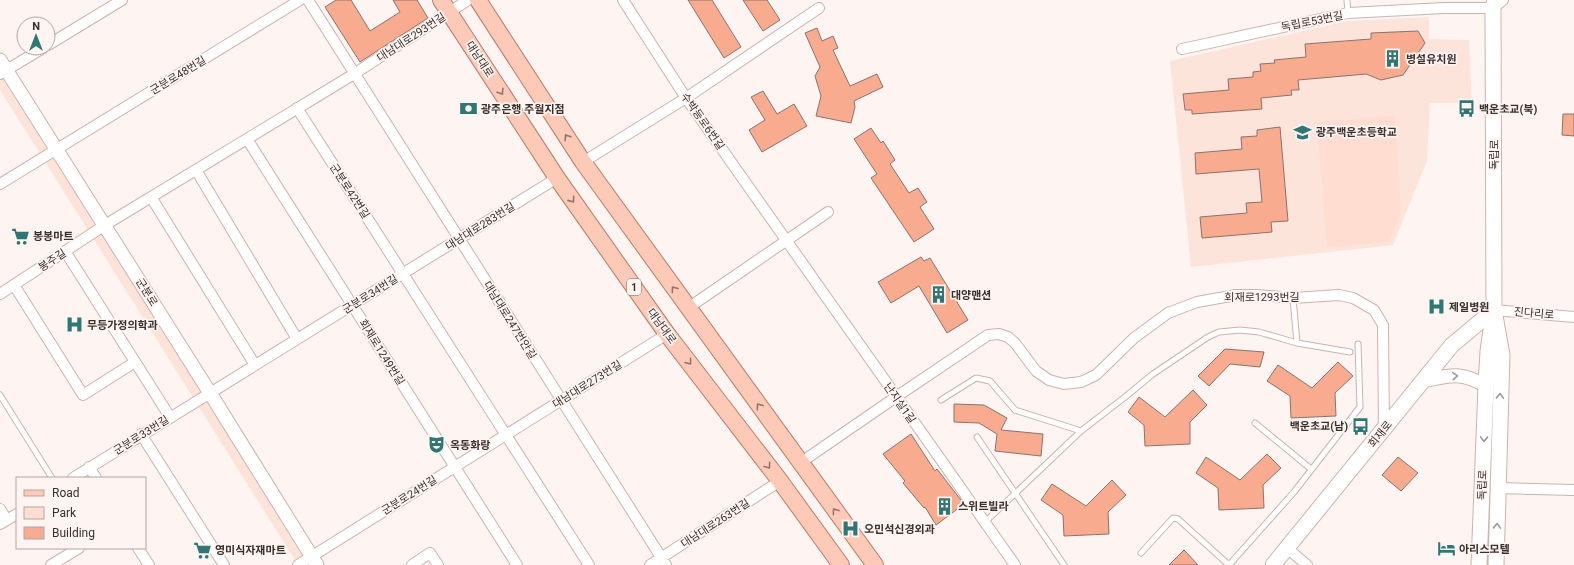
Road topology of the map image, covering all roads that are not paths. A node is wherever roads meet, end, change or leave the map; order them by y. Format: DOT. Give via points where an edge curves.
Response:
graph roads {
  1 [pos="122,0"];
  2 [pos="300,0"];
  3 [pos="308,0"];
  4 [pos="468,0"];
  5 [pos="478,0"];
  6 [pos="623,0"];
  7 [pos="1347,0"];
  8 [pos="1493,2"];
  9 [pos="445,6"];
  10 [pos="819,8"];
  11 [pos="1348,13"];
  12 [pos="56,40"];
  13 [pos="1182,49"];
  14 [pos="27,56"];
  15 [pos="2,68"];
  16 [pos="354,74"];
  17 [pos="686,98"];
  18 [pos="297,108"];
  19 [pos="248,139"];
  20 [pos="56,149"];
  21 [pos="583,162"];
  22 [pos="196,170"];
  23 [pos="557,178"];
  24 [pos="0,184"];
  25 [pos="152,197"];
  26 [pos="828,212"];
  27 [pos="104,225"];
  28 [pos="459,239"];
  29 [pos="786,240"];
  30 [pos="66,251"];
  31 [pos="403,273"];
  32 [pos="14,285"];
  33 [pos="0,294"];
  34 [pos="1293,298"];
  35 [pos="352,305"];
  36 [pos="688,308"];
  37 [pos="1494,310"];
  38 [pos="1574,317"];
  39 [pos="667,334"];
  40 [pos="297,339"];
  41 [pos="1297,343"];
  42 [pos="1358,344"];
  43 [pos="1350,352"];
  44 [pos="135,362"];
  45 [pos="255,365"];
  46 [pos="1423,381"];
  47 [pos="1486,386"];
  48 [pos="210,393"];
  49 [pos="0,396"];
  50 [pos="896,396"];
  51 [pos="561,400"];
  52 [pos="942,400"];
  53 [pos="170,417"];
  54 [pos="1255,423"];
  55 [pos="1081,430"];
  56 [pos="1384,430"];
  57 [pos="141,434"];
  58 [pos="506,434"];
  59 [pos="977,437"];
  60 [pos="800,463"];
  61 [pos="89,467"];
  62 [pos="454,467"];
  63 [pos="1311,469"];
  64 [pos="51,477"];
  65 [pos="74,477"];
  66 [pos="95,477"];
  67 [pos="780,481"];
  68 [pos="1498,488"];
  69 [pos="1574,490"];
  70 [pos="1016,494"];
  71 [pos="0,509"];
  72 [pos="16,515"];
  73 [pos="4,522"];
  74 [pos="984,523"];
  75 [pos="1287,548"];
  76 [pos="77,549"];
  77 [pos="139,549"];
  78 [pos="1141,553"];
  79 [pos="314,561"];
  80 [pos="664,561"];
  81 [pos="51,565"];
  82 [pos="149,565"];
  83 [pos="224,565"];
  84 [pos="298,565"];
  85 [pos="412,565"];
  86 [pos="438,565"];
  87 [pos="516,565"];
  88 [pos="589,565"];
  89 [pos="650,565"];
  90 [pos="841,565"];
  91 [pos="875,565"];
  92 [pos="1015,565"];
  93 [pos="1064,565"];
  94 [pos="1229,565"];
  95 [pos="1273,565"];
  96 [pos="1307,565"];
  97 [pos="1479,565"];
  98 [pos="1496,565"];
  1 -- 12 [label="street"];
  2 -- 20 [label="street, 군분로48번길"];
  3 -- 16 [label="street, 대남대로247번안길"];
  4 -- 9 [label="street, 대남대로293번길"];
  21 -- 5 [label="main road, one-way"];
  6 -- 17 [label="street, 수박등로6번길"];
  7 -- 11 [label="lane"];
  8 -- 11 [label="street, 독립로53번길" via="1444,8"];
  8 -- 37 [label="main road, 독립로"];
  9 -- 16 [label="street, 대남대로293번길"];
  9 -- 23 [label="main road, 대남대로 / 1, one-way"];
  10 -- 17 [label="street"];
  11 -- 13 [label="street, 독립로53번길"];
  14 -- 15 [label="street"];
  15 -- 20 [label="street, 군분로"];
  16 -- 18 [label="street"];
  16 -- 28 [label="street, 대남대로247번안길"];
  17 -- 21 [label="street"];
  17 -- 29 [label="street, 수박등로6번길"];
  18 -- 19 [label="street"];
  18 -- 31 [label="street, 군분로42번길"];
  19 -- 22 [label="street"];
  19 -- 35 [label="street, 회재로1249번길"];
  20 -- 24 [label="street, 군분로48번길"];
  20 -- 27 [label="street, 군분로"];
  36 -- 21 [label="main road, one-way"];
  22 -- 25 [label="street"];
  22 -- 40 [label="street"];
  23 -- 28 [label="street, 대남대로283번길"];
  23 -- 39 [label="main road, 대남대로 / 1, one-way"];
  25 -- 27 [label="street"];
  25 -- 45 [label="street"];
  26 -- 29 [label="street"];
  27 -- 30 [label="street, 봉주길"];
  27 -- 48 [label="street, 군분로"];
  28 -- 31 [label="street, 대남대로283번길"];
  28 -- 51 [label="street, 대남대로247번안길"];
  29 -- 36 [label="street"];
  29 -- 50 [label="street, 난지실1길"];
  30 -- 32 [label="street, 봉주길"];
  30 -- 44 [label="street"];
  31 -- 35 [label="street, 군분로34번길"];
  31 -- 58 [label="street, 군분로34번길"];
  32 -- 33 [label="street, 봉주길"];
  32 -- 44 [label="street" via="82,395"];
  34 -- 41 [label="lane"];
  34 -- 50 [label="street, 회재로1293번길" via="1257,295 1217,298 1197,302 1168,313 1134,338 1096,375 1081,382 1064,384 1049,380 1036,371 1008,337 999,334 988,335"];
  34 -- 56 [label="street, 회재로1293번길" via="1339,295 1353,298 1374,310 1380,317 1383,325"];
  35 -- 40 [label="street, 군분로34번길"];
  35 -- 62 [label="street, 회재로1249번길"];
  60 -- 36 [label="main road, one-way"];
  37 -- 38 [label="street, 진다리로"];
  37 -- 46 [label="main road, 회재로" via="1452,346"];
  37 -- 47 [label="main road, 독립로"];
  68 -- 37 [label="main road, 독립로, one-way" via="1502,355"];
  39 -- 51 [label="street, 대남대로273번길"];
  39 -- 67 [label="main road, 대남대로 / 1, one-way"];
  40 -- 45 [label="street, 군분로34번길"];
  41 -- 43 [label="lane"];
  41 -- 55 [label="lane" via="1259,332 1219,332 1153,374"];
  42 -- 63 [label="lane" via="1360,407"];
  44 -- 53 [label="street"];
  45 -- 48 [label="street, 군분로34번길"];
  46 -- 47 [label="street, one-way" via="1464,375"];
  46 -- 56 [label="main road, 회재로"];
  47 -- 97 [label="main road, 독립로, one-way"];
  48 -- 53 [label="street, 군분로33번길"];
  48 -- 79 [label="street, 군분로"];
  49 -- 64 [label="lane"];
  50 -- 60 [label="street"];
  50 -- 74 [label="street, 난지실1길"];
  51 -- 58 [label="street, 대남대로273번길"];
  51 -- 80 [label="street, 대남대로247번안길"];
  52 -- 55 [label="lane" via="976,378 990,381 1015,410"];
  53 -- 57 [label="street, 군분로33번길"];
  54 -- 63 [label="lane"];
  55 -- 70 [label="lane"];
  56 -- 75 [label="main road, 회재로"];
  57 -- 61 [label="street, 군분로33번길"];
  57 -- 83 [label="street"];
  58 -- 62 [label="street, 군분로24번길"];
  58 -- 88 [label="street"];
  59 -- 70 [label="lane"];
  91 -- 60 [label="main road, one-way"];
  61 -- 65 [label="street, 군분로33번길"];
  61 -- 66 [label="street"];
  62 -- 79 [label="street, 군분로24번길"];
  62 -- 87 [label="street, 회재로1249번길"];
  63 -- 94 [label="lane" via="1294,492"];
  67 -- 80 [label="street, 대남대로263번길"];
  67 -- 90 [label="main road, 대남대로 / 1"];
  68 -- 69 [label="street"];
  98 -- 68 [label="main road, 독립로, one-way"];
  70 -- 74 [label="lane"];
  70 -- 93 [label="lane"];
  71 -- 73 [label="street"];
  72 -- 73 [label="street"];
  74 -- 92 [label="street, 난지실1길"];
  75 -- 95 [label="main road, 회재로"];
  75 -- 96 [label="street"];
  76 -- 81 [label="street"];
  77 -- 82 [label="street"];
  78 -- 94 [label="lane" via="1173,518 1178,519"];
  79 -- 84 [label="street, 군분로24번길"];
  80 -- 89 [label="street, 대남대로263번길"];
  85 -- 86 [label="street" via="430,553"];
}
